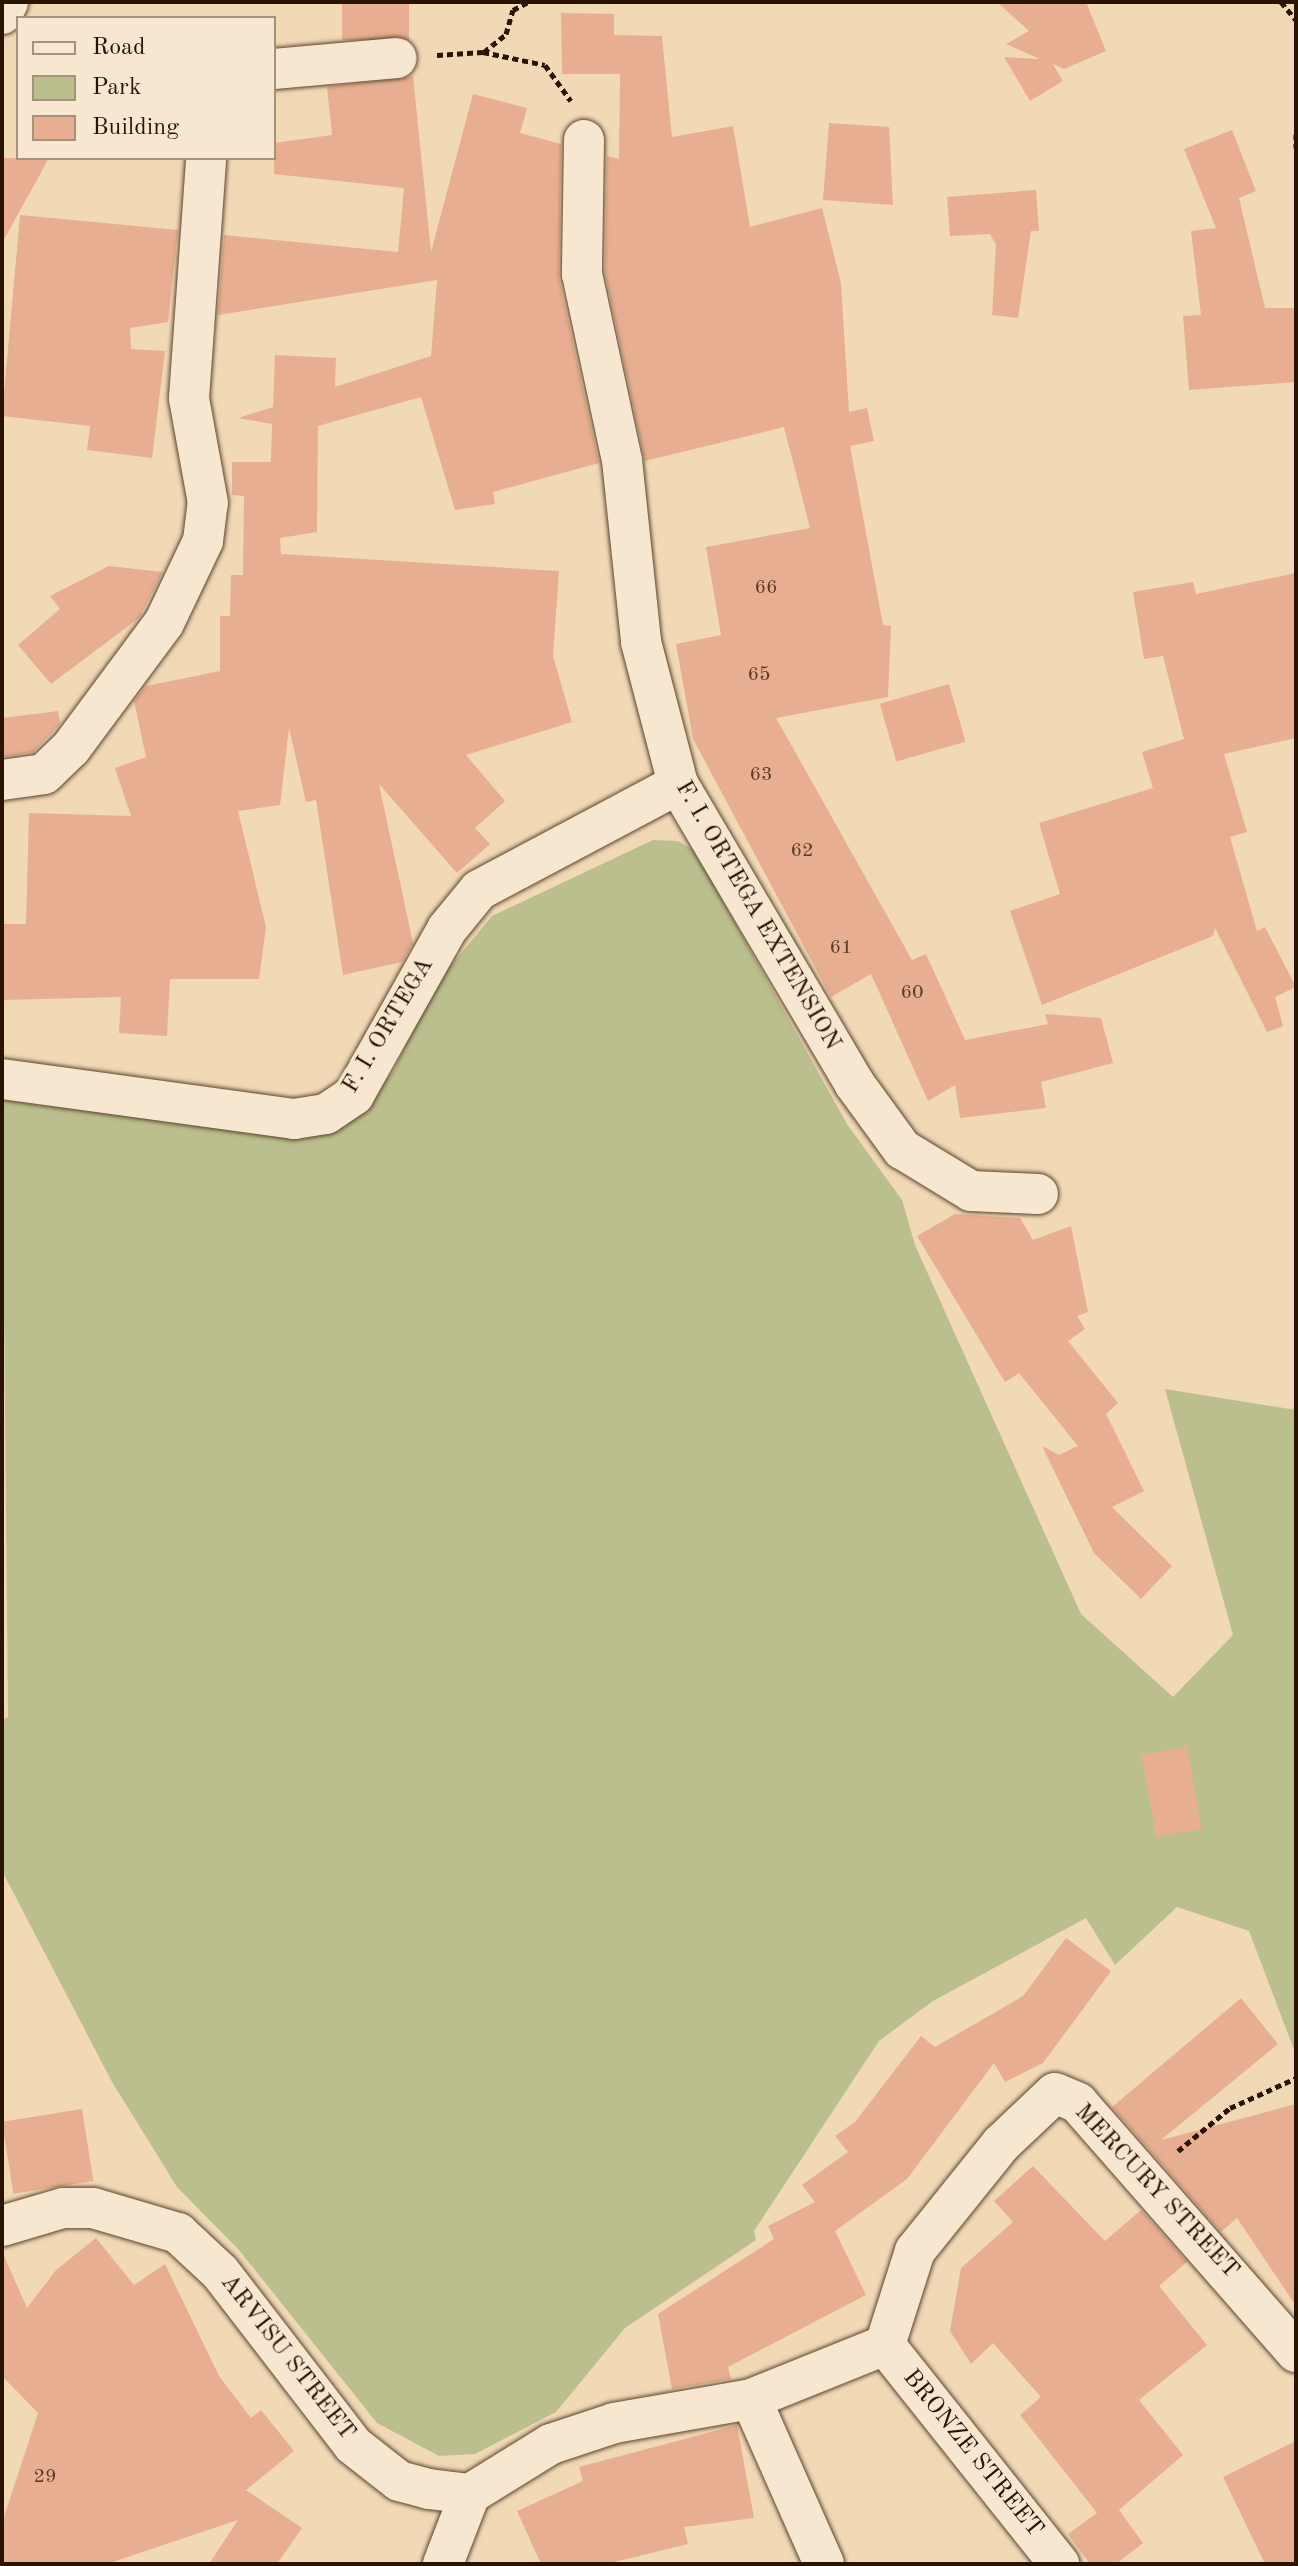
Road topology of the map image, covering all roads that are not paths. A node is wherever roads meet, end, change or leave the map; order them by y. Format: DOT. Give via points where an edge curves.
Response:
graph roads {
  1 [pos="8,2"];
  2 [pos="2,14"];
  3 [pos="397,58"];
  4 [pos="276,69"];
  5 [pos="584,140"];
  6 [pos="206,160"];
  7 [pos="2,780"];
  8 [pos="678,784"];
  9 [pos="2,1079"];
  10 [pos="1038,1194"];
  11 [pos="2,2226"];
  12 [pos="885,2345"];
  13 [pos="1296,2352"];
  14 [pos="751,2399"];
  15 [pos="470,2494"];
  16 [pos="443,2564"];
  17 [pos="824,2564"];
  18 [pos="1059,2564"];
  1 -- 2 [label="street"];
  3 -- 4 [label="street"];
  5 -- 8 [label="street, F. I. ORTEGA EXTENSION" via="582,274 622,460 641,642"];
  6 -- 7 [label="street" via="189,398 208,503 203,541 164,623 71,748 44,774"];
  8 -- 9 [label="street, F. I. ORTEGA" via="479,890 447,929 354,1095 326,1114 294,1119"];
  8 -- 10 [label="street, F. I. ORTEGA EXTENSION" via="854,1083 902,1149 971,1191"];
  11 -- 15 [label="street, ARVISU STREET" via="63,2208 93,2208 178,2233 220,2272 353,2445 399,2481"];
  12 -- 13 [label="street, MERCURY STREET" via="915,2251 1001,2144 1055,2093 1078,2103"];
  12 -- 14 [label="street"];
  12 -- 18 [label="street, BRONZE STREET"];
  14 -- 15 [label="street" via="614,2423 551,2444"];
  14 -- 17 [label="street"];
  15 -- 16 [label="street"];
}
